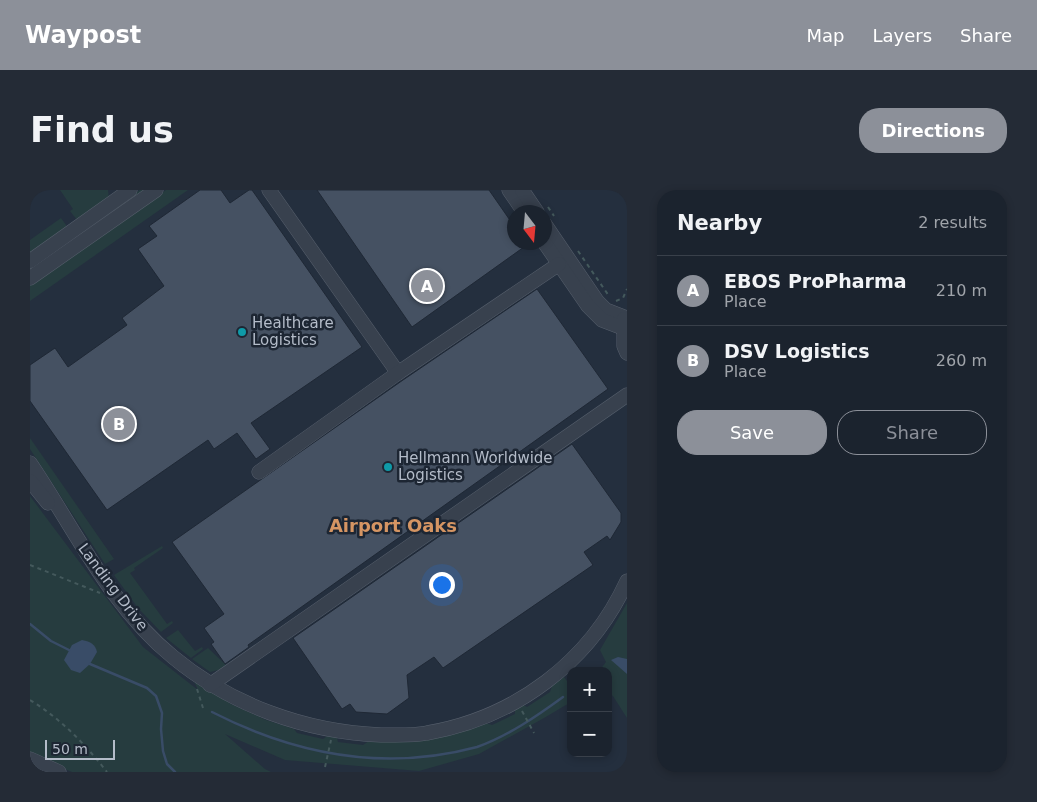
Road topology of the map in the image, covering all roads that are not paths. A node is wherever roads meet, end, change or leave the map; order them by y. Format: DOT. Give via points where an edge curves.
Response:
graph roads {
  1 [pos="130,190"];
  2 [pos="156,190"];
  3 [pos="268,190"];
  4 [pos="509,190"];
  5 [pos="522,190"];
  6 [pos="519,205"];
  7 [pos="538,205"];
  8 [pos="552,225"];
  9 [pos="549,250"];
  10 [pos="30,261"];
  11 [pos="559,264"];
  12 [pos="30,278"];
  13 [pos="624,318"];
  14 [pos="627,354"];
  15 [pos="398,374"];
  16 [pos="627,395"];
  17 [pos="30,464"];
  18 [pos="259,472"];
  19 [pos="30,481"];
  20 [pos="63,517"];
  21 [pos="627,581"];
  22 [pos="210,685"];
  23 [pos="30,759"];
  24 [pos="30,769"];
  25 [pos="36,772"];
  26 [pos="60,772"];
  1 -- 10 [label="street"];
  2 -- 12 [label="street"];
  3 -- 15 [label="street"];
  4 -- 6 [label="street"];
  5 -- 7 [label="street"];
  8 -- 13 [label="street" via="597,301 606,310"];
  9 -- 11 [label="street"];
  11 -- 13 [label="street" via="588,306 602,320"];
  11 -- 15 [label="street"];
  13 -- 14 [label="street"];
  15 -- 18 [label="street"];
  16 -- 22 [label="street"];
  17 -- 20 [label="street, Landing Drive"];
  19 -- 20 [label="street, Landing Drive"];
  20 -- 22 [label="street, Landing Drive" via="117,598 145,631"];
  21 -- 22 [label="street, Landing Drive" via="590,641 553,677 498,711 428,733 404,736 357,734 302,723 250,705"];
  23 -- 26 [label="street"];
  24 -- 25 [label="street"];
}
